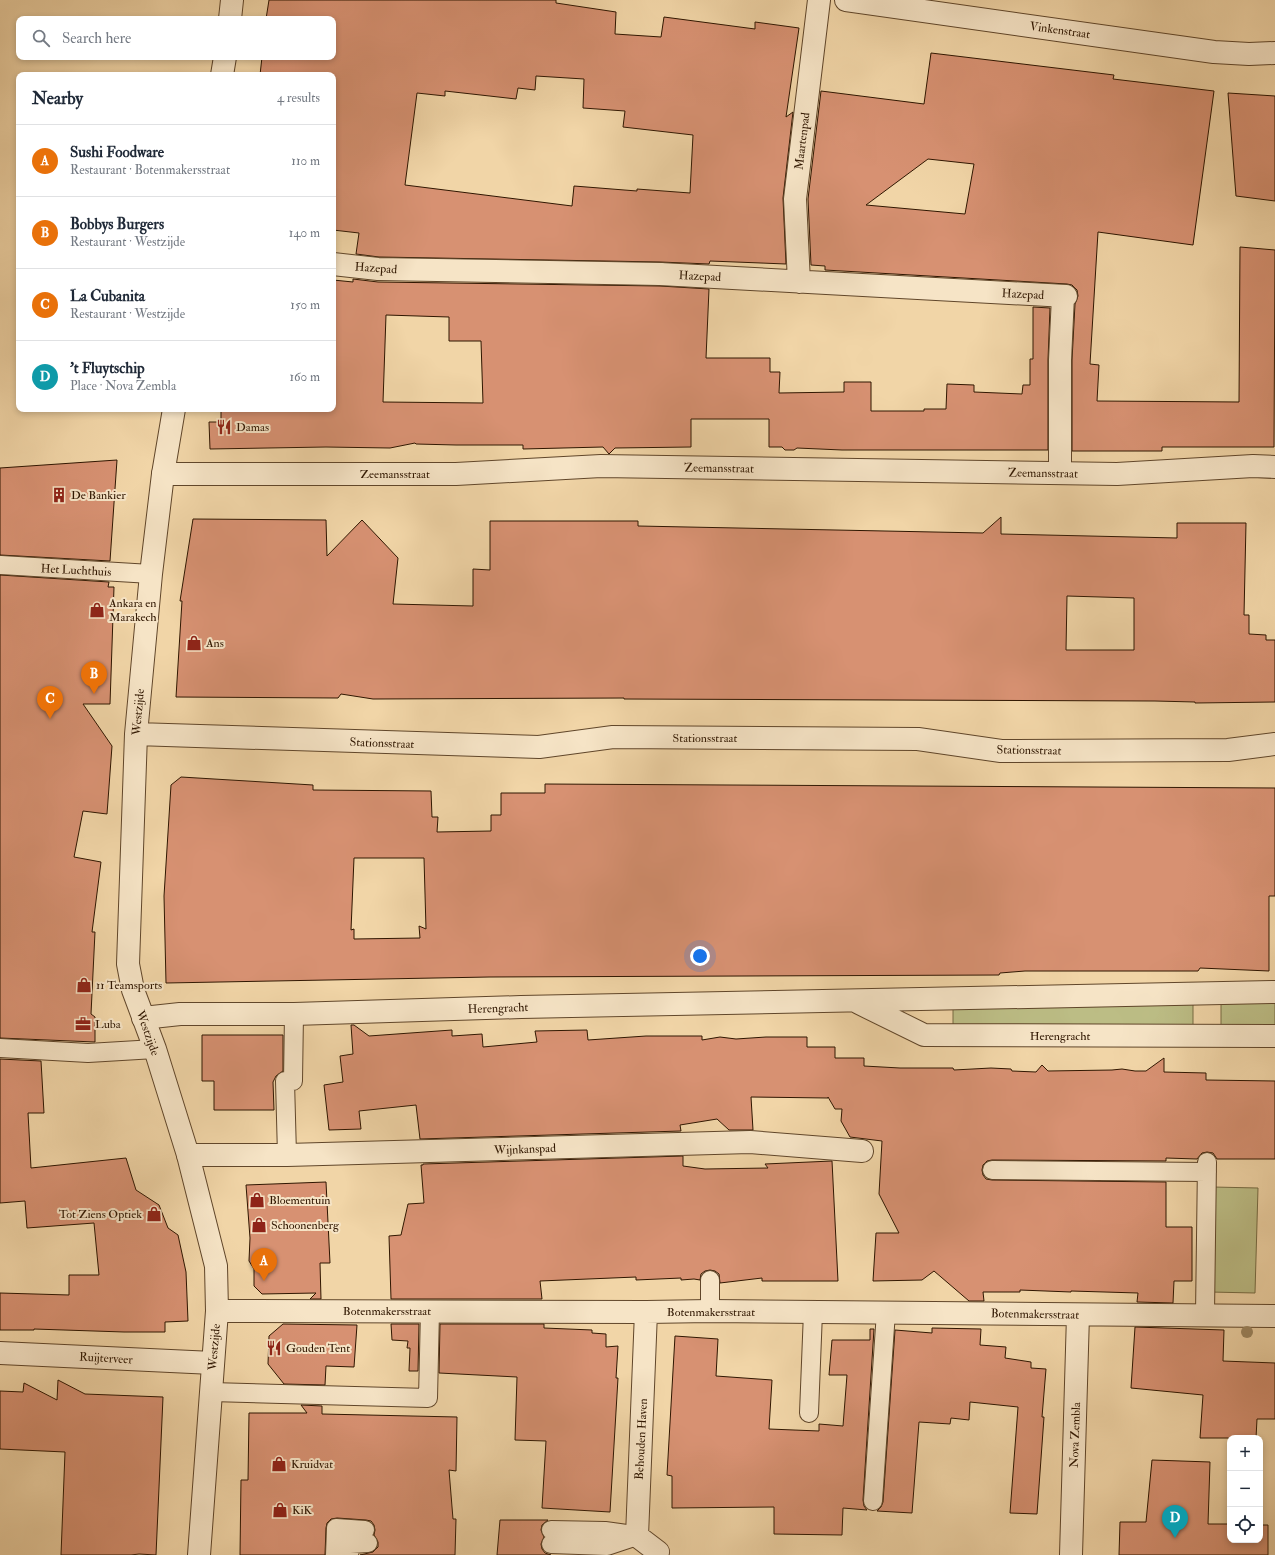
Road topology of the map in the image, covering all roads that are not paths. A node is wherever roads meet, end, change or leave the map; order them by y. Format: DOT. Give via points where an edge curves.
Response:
graph roads {
  1 [pos="232,0"];
  2 [pos="819,0"];
  3 [pos="846,0"];
  4 [pos="230,16"];
  5 [pos="1275,54"];
  6 [pos="224,60"];
  7 [pos="222,72"];
  8 [pos="336,264"];
  9 [pos="799,282"];
  10 [pos="173,412"];
  11 [pos="1275,467"];
  12 [pos="1060,473"];
  13 [pos="163,474"];
  14 [pos="1,566"];
  15 [pos="151,574"];
  16 [pos="136,734"];
  17 [pos="1275,744"];
  18 [pos="1275,992"];
  19 [pos="854,1000"];
  20 [pos="294,1014"];
  21 [pos="143,1018"];
  22 [pos="1275,1036"];
  23 [pos="0,1048"];
  24 [pos="155,1049"];
  25 [pos="862,1151"];
  26 [pos="188,1155"];
  27 [pos="287,1155"];
  28 [pos="992,1170"];
  29 [pos="710,1280"];
  30 [pos="217,1311"];
  31 [pos="430,1311"];
  32 [pos="710,1311"];
  33 [pos="646,1312"];
  34 [pos="813,1312"];
  35 [pos="886,1312"];
  36 [pos="1205,1314"];
  37 [pos="1078,1315"];
  38 [pos="1275,1316"];
  39 [pos="0,1353"];
  40 [pos="213,1363"];
  41 [pos="211,1392"];
  42 [pos="809,1413"];
  43 [pos="873,1501"];
  44 [pos="637,1536"];
  45 [pos="551,1537"];
  46 [pos="658,1553"];
  47 [pos="199,1555"];
  48 [pos="335,1555"];
  49 [pos="349,1555"];
  50 [pos="1071,1555"];
  1 -- 4 [label="street"];
  2 -- 9 [label="street, Maartenpad" via="795,199"];
  3 -- 5 [label="street, Vinkenstraat" via="1214,52"];
  6 -- 7 [label="street"];
  8 -- 9 [label="street, Hazepad" via="378,269 660,274"];
  9 -- 12 [label="street, Hazepad" via="1064,296 1060,360"];
  10 -- 13 [label="street, Westzijde"];
  11 -- 12 [label="street, Zeemansstraat" via="1117,474"];
  12 -- 13 [label="street, Zeemansstraat" via="601,466 456,474"];
  13 -- 15 [label="street, Westzijde"];
  14 -- 15 [label="lane, Het Luchthuis"];
  15 -- 16 [label="street, Westzijde"];
  16 -- 17 [label="street, Stationsstraat" via="539,747 613,737 918,739 1001,751 1228,750"];
  16 -- 21 [label="street, Westzijde" via="128,964 133,990"];
  18 -- 19 [label="street, Herengracht"];
  19 -- 20 [label="street, Herengracht"];
  19 -- 22 [label="street, Herengracht" via="924,1035"];
  20 -- 21 [label="street, Herengracht" via="180,1014"];
  20 -- 27 [label="lane" via="293,1081 285,1081"];
  21 -- 24 [label="street, Westzijde"];
  23 -- 24 [label="lane" via="88,1052"];
  24 -- 26 [label="street, Westzijde"];
  25 -- 27 [label="street, Wijnkanspad" via="750,1142"];
  26 -- 27 [label="street, Wijnkanspad"];
  26 -- 30 [label="street, Westzijde" via="216,1266"];
  28 -- 36 [label="lane" via="1207,1167"];
  29 -- 32 [label="lane"];
  30 -- 31 [label="street, Botenmakersstraat"];
  30 -- 40 [label="street, Westzijde"];
  31 -- 33 [label="street, Botenmakersstraat"];
  31 -- 41 [label="lane" via="428,1398"];
  32 -- 33 [label="street, Botenmakersstraat"];
  32 -- 34 [label="street, Botenmakersstraat"];
  33 -- 44 [label="street, Behouden Haven"];
  34 -- 35 [label="street, Botenmakersstraat"];
  34 -- 42 [label="lane"];
  35 -- 37 [label="street, Botenmakersstraat"];
  35 -- 43 [label="lane"];
  36 -- 37 [label="street, Botenmakersstraat"];
  36 -- 38 [label="street, Botenmakersstraat"];
  37 -- 50 [label="street, Nova Zembla"];
  39 -- 40 [label="street, Ruijterveer"];
  40 -- 41 [label="street, Westzijde"];
  41 -- 47 [label="street, Westzijde"];
  44 -- 45 [label="lane" via="607,1546"];
  44 -- 46 [label="street"];
  48 -- 49 [label="lane" via="336,1528 366,1537 350,1544"];
}
